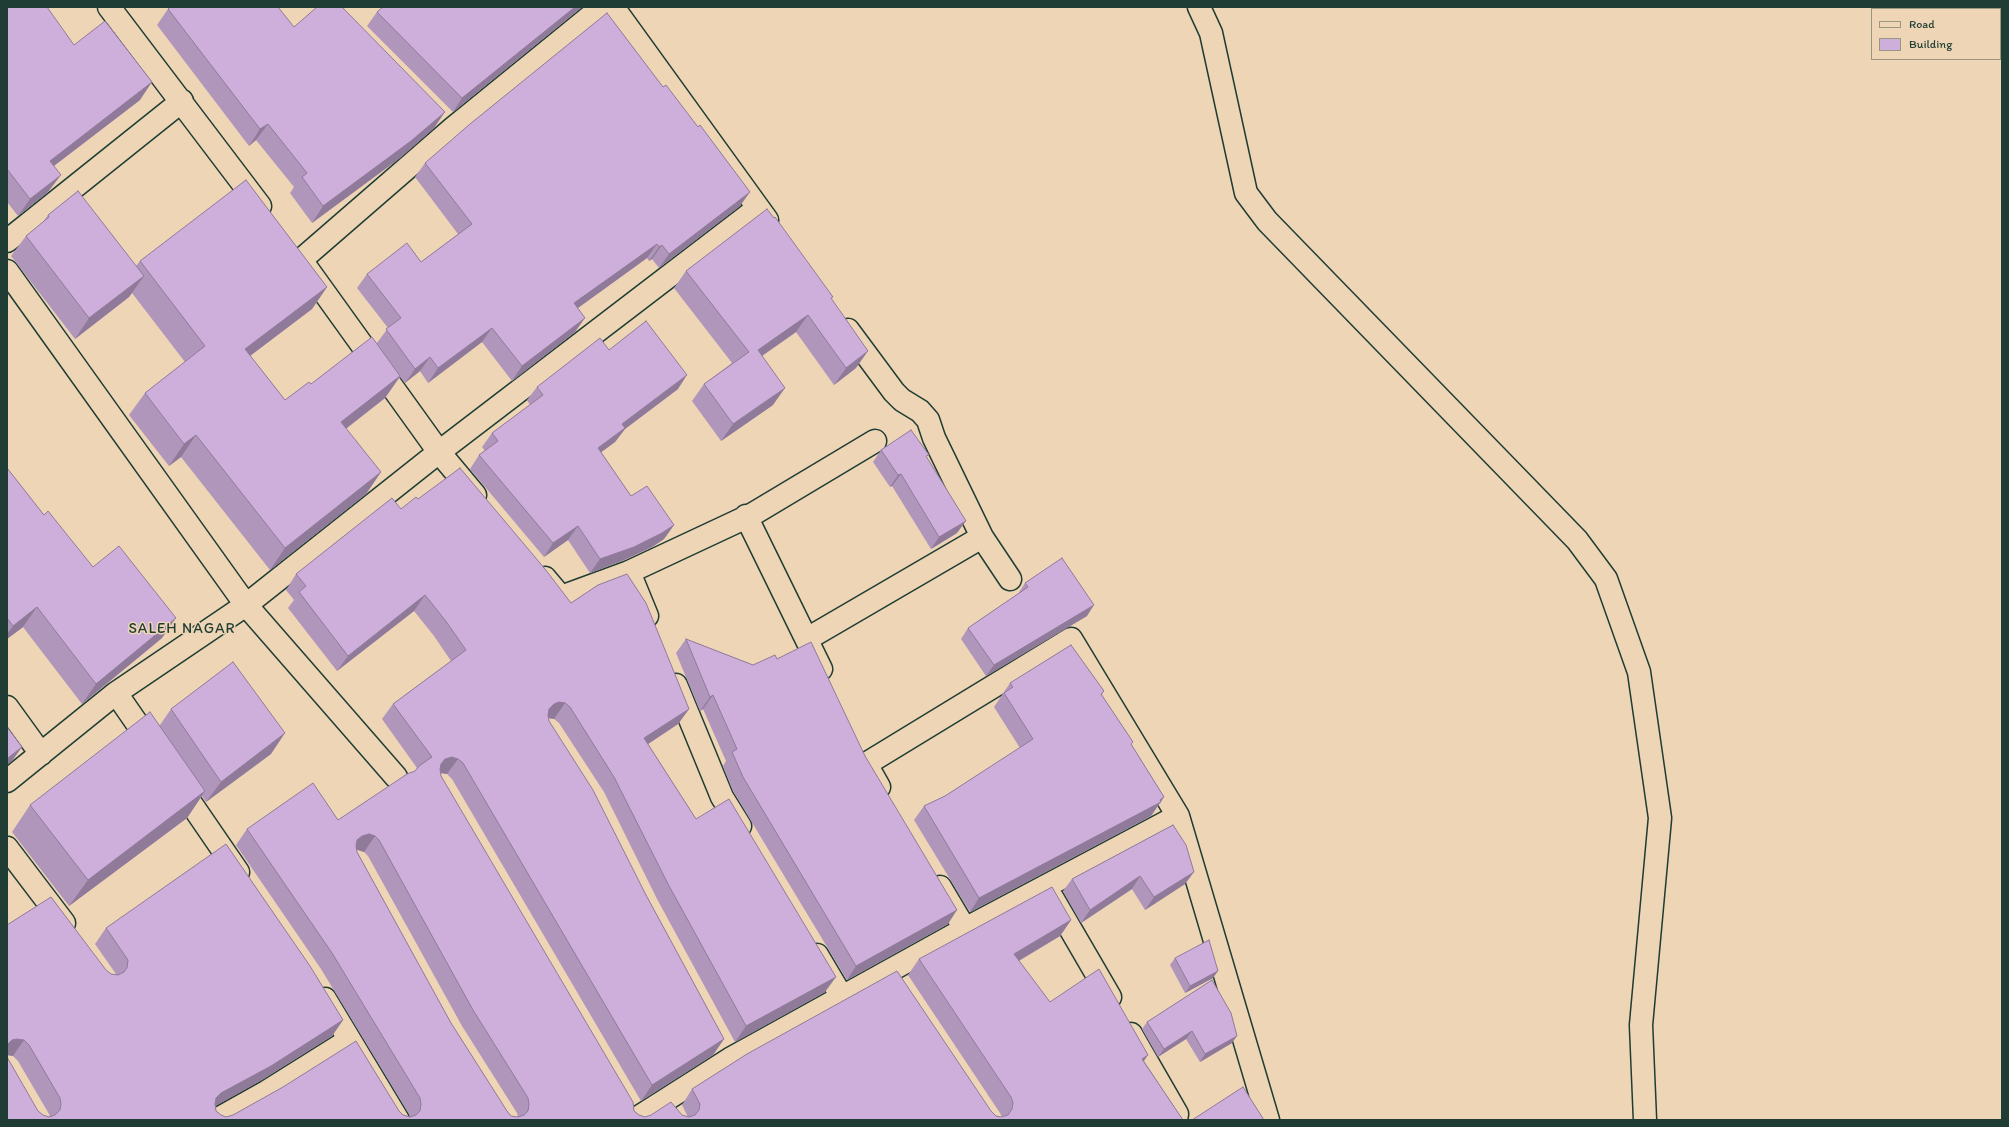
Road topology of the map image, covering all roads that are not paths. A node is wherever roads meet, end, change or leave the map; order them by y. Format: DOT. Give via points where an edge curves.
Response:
graph roads {
  1 [pos="109,7"];
  2 [pos="602,7"];
  3 [pos="613,7"];
  4 [pos="1199,7"];
  5 [pos="182,101"];
  6 [pos="435,112"];
  7 [pos="452,129"];
  8 [pos="758,208"];
  9 [pos="272,222"];
  10 [pos="777,233"];
  11 [pos="7,241"];
  12 [pos="287,241"];
  13 [pos="301,260"];
  14 [pos="7,271"];
  15 [pos="838,316"];
  16 [pos="875,441"];
  17 [pos="439,452"];
  18 [pos="490,513"];
  19 [pos="746,516"];
  20 [pos="982,537"];
  21 [pos="530,561"];
  22 [pos="629,572"];
  23 [pos="1010,579"];
  24 [pos="246,605"];
  25 [pos="656,638"];
  26 [pos="807,638"];
  27 [pos="668,666"];
  28 [pos="830,687"];
  29 [pos="116,693"];
  30 [pos="7,707"];
  31 [pos="856,743"];
  32 [pos="41,754"];
  33 [pos="866,764"];
  34 [pos="396,777"];
  35 [pos="7,781"];
  36 [pos="889,804"];
  37 [pos="1178,816"];
  38 [pos="750,844"];
  39 [pos="7,848"];
  40 [pos="929,870"];
  41 [pos="248,886"];
  42 [pos="1046,887"];
  43 [pos="965,929"];
  44 [pos="806,937"];
  45 [pos="77,941"];
  46 [pos="314,981"];
  47 [pos="842,997"];
  48 [pos="349,1040"];
  49 [pos="625,1098"];
  50 [pos="663,1100"];
  51 [pos="636,1119"];
  52 [pos="216,1120"];
  53 [pos="398,1120"];
  54 [pos="677,1120"];
  55 [pos="1176,1120"];
  56 [pos="1268,1120"];
  57 [pos="1645,1120"];
  1 -- 5 [label="street"];
  2 -- 7 [label="street"];
  3 -- 8 [label="street"];
  4 -- 57 [label="street" via="1211,33 1246,193 1267,221 1577,540 1606,579 1639,672 1660,818 1641,1025"];
  5 -- 9 [label="street"];
  5 -- 11 [label="street"];
  6 -- 7 [label="street"];
  7 -- 13 [label="street"];
  8 -- 10 [label="street"];
  8 -- 17 [label="street"];
  12 -- 13 [label="street"];
  13 -- 17 [label="street"];
  14 -- 24 [label="street"];
  15 -- 20 [label="street" via="894,392 928,420 934,438"];
  16 -- 19 [label="street"];
  17 -- 18 [label="street"];
  17 -- 24 [label="street"];
  19 -- 22 [label="street"];
  19 -- 26 [label="street"];
  20 -- 23 [label="street"];
  20 -- 26 [label="street"];
  21 -- 22 [label="street" via="561,598"];
  22 -- 25 [label="street"];
  24 -- 29 [label="street"];
  24 -- 34 [label="street"];
  26 -- 28 [label="street"];
  27 -- 38 [label="street" via="722,797"];
  29 -- 32 [label="street"];
  29 -- 41 [label="street"];
  30 -- 32 [label="street"];
  31 -- 33 [label="street"];
  32 -- 35 [label="street"];
  33 -- 36 [label="street"];
  33 -- 37 [label="street" via="1071,639"];
  37 -- 42 [label="street"];
  37 -- 56 [label="street"];
  39 -- 45 [label="street"];
  40 -- 43 [label="street"];
  42 -- 43 [label="street"];
  42 -- 55 [label="street" via="1177,1114"];
  43 -- 47 [label="street" via="894,978"];
  44 -- 47 [label="street"];
  46 -- 48 [label="street"];
  47 -- 50 [label="street" via="726,1052"];
  48 -- 52 [label="street"];
  48 -- 53 [label="street"];
  49 -- 51 [label="street"];
  50 -- 51 [label="street"];
  50 -- 54 [label="street"];
}
